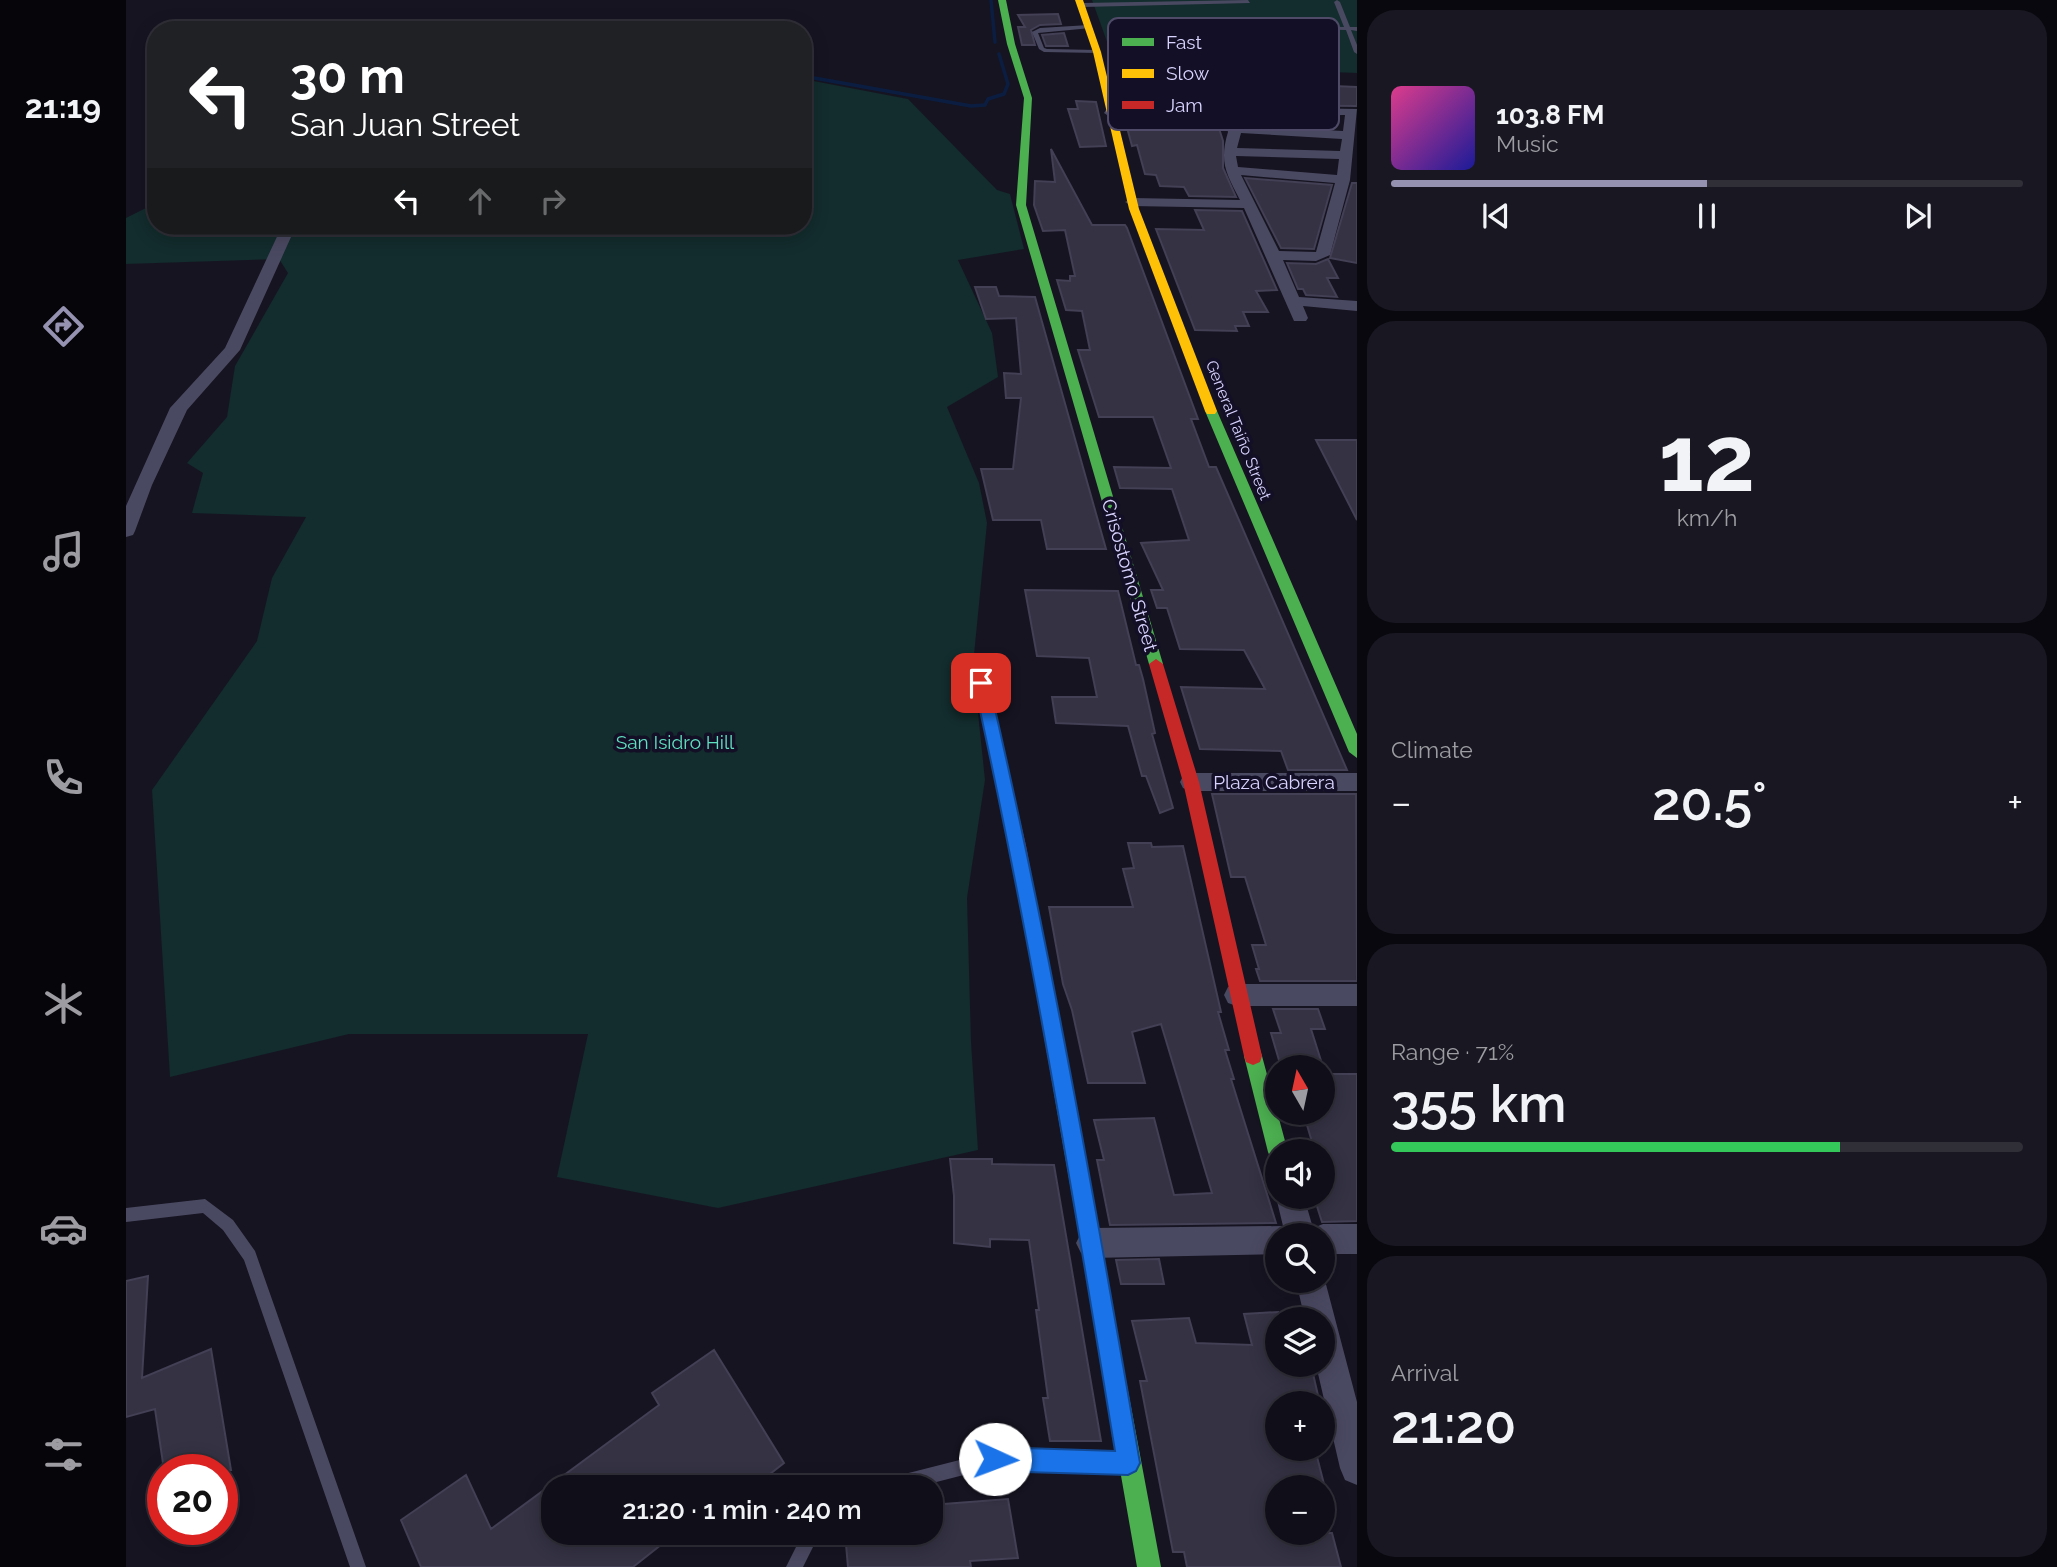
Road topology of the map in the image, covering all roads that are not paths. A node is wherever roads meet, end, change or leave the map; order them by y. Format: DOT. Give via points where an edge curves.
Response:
graph roads {
  1 [pos="1002,0"];
  2 [pos="1081,2"];
  3 [pos="1248,2"];
  4 [pos="1337,2"];
  5 [pos="1090,27"];
  6 [pos="1339,29"];
  7 [pos="1349,29"];
  8 [pos="1357,29"];
  9 [pos="1097,52"];
  10 [pos="1357,52"];
  11 [pos="1108,104"];
  12 [pos="1354,111"];
  13 [pos="1114,130"];
  14 [pos="1233,130"];
  15 [pos="1252,130"];
  16 [pos="1348,135"];
  17 [pos="1229,152"];
  18 [pos="1346,155"];
  19 [pos="1232,170"];
  20 [pos="1343,180"];
  21 [pos="1132,202"];
  22 [pos="1248,204"];
  23 [pos="285,235"];
  24 [pos="1274,255"];
  25 [pos="1292,301"];
  26 [pos="1357,306"];
  27 [pos="1300,318"];
  28 [pos="126,531"];
  29 [pos="981,683"];
  30 [pos="1357,752"];
  31 [pos="1191,782"];
  32 [pos="1357,782"];
  33 [pos="1237,995"];
  34 [pos="1357,995"];
  35 [pos="1275,1139"];
  36 [pos="126,1215"];
  37 [pos="1357,1238"];
  38 [pos="1265,1239"];
  39 [pos="1335,1239"];
  40 [pos="1091,1243"];
  41 [pos="1335,1377"];
  42 [pos="1128,1463"];
  43 [pos="1357,1468"];
  44 [pos="932,1475"];
  45 [pos="806,1545"];
  46 [pos="358,1567"];
  47 [pos="794,1567"];
  48 [pos="1149,1567"];
  1 -- 31 [label="street, Crisostomo Street" via="1028,98 1021,205"];
  2 -- 3 [label="lane"];
  2 -- 5 [label="street, General Taiño Street"];
  4 -- 7 [label="lane"];
  5 -- 9 [label="street, General Taiño Street"];
  5 -- 9 [label="lane" via="1035,32 1046,51"];
  6 -- 7 [label="lane"];
  7 -- 8 [label="lane"];
  7 -- 10 [label="lane"];
  9 -- 11 [label="street, General Taiño Street"];
  12 -- 16 [label="street"];
  13 -- 21 [label="street, General Taiño Street"];
  14 -- 17 [label="street"];
  15 -- 16 [label="street"];
  16 -- 18 [label="street"];
  17 -- 18 [label="street"];
  17 -- 19 [label="street"];
  18 -- 20 [label="street"];
  19 -- 20 [label="street"];
  19 -- 22 [label="street"];
  20 -- 24 [label="street" via="1323,255"];
  21 -- 22 [label="street"];
  21 -- 30 [label="street, General Taiño Street" via="1226,451"];
  22 -- 24 [label="street"];
  23 -- 28 [label="street" via="232,349 179,408"];
  24 -- 25 [label="street"];
  25 -- 26 [label="street"];
  25 -- 27 [label="street"];
  29 -- 40 [label="street" via="1018,846"];
  31 -- 32 [label="street, Plaza Cabrera"];
  31 -- 33 [label="street, Crisostomo Street"];
  33 -- 34 [label="street"];
  33 -- 35 [label="street, Crisostomo Street"];
  36 -- 46 [label="lane" via="205,1206 228,1226 250,1256"];
  37 -- 39 [label="street"];
  38 -- 40 [label="street"];
  40 -- 42 [label="street"];
  41 -- 43 [label="street"];
  42 -- 44 [label="lane" via="995,1459"];
  42 -- 48 [label="street"];
  45 -- 47 [label="lane"];
}
